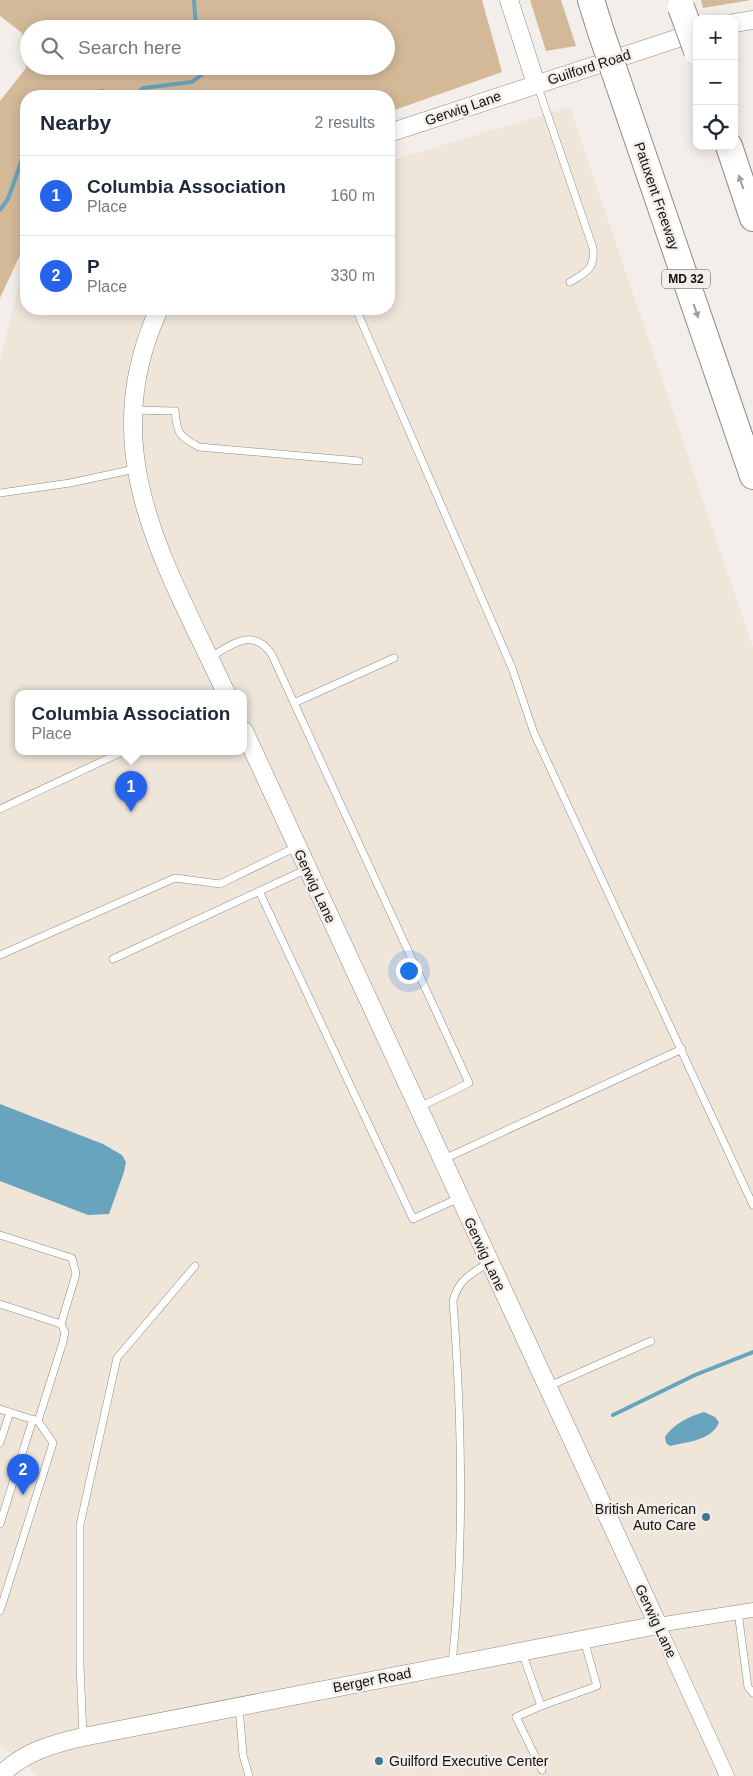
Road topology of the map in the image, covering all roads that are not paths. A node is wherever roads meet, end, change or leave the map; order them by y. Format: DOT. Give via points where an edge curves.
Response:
graph roads {
  1 [pos="509,0"];
  2 [pos="590,0"];
  3 [pos="680,3"];
  4 [pos="753,20"];
  5 [pos="738,22"];
  6 [pos="693,33"];
  7 [pos="693,40"];
  8 [pos="536,84"];
  9 [pos="395,131"];
  10 [pos="730,150"];
  11 [pos="753,218"];
  12 [pos="570,282"];
  13 [pos="157,315"];
  14 [pos="359,315"];
  15 [pos="133,410"];
  16 [pos="359,461"];
  17 [pos="135,469"];
  18 [pos="753,476"];
  19 [pos="0,493"];
  20 [pos="210,658"];
  21 [pos="394,658"];
  22 [pos="225,690"];
  23 [pos="294,703"];
  24 [pos="247,738"];
  25 [pos="115,755"];
  26 [pos="0,809"];
  27 [pos="297,846"];
  28 [pos="307,868"];
  29 [pos="259,891"];
  30 [pos="0,955"];
  31 [pos="113,959"];
  32 [pos="682,1049"];
  33 [pos="418,1108"];
  34 [pos="442,1160"];
  35 [pos="459,1198"];
  36 [pos="753,1205"];
  37 [pos="0,1235"];
  38 [pos="488,1263"];
  39 [pos="196,1266"];
  40 [pos="0,1304"];
  41 [pos="61,1324"];
  42 [pos="651,1340"];
  43 [pos="547,1387"];
  44 [pos="0,1409"];
  45 [pos="10,1412"];
  46 [pos="35,1420"];
  47 [pos="0,1443"];
  48 [pos="0,1524"];
  49 [pos="2,1598"];
  50 [pos="753,1610"];
  51 [pos="0,1611"];
  52 [pos="738,1612"];
  53 [pos="658,1625"];
  54 [pos="584,1639"];
  55 [pos="522,1652"];
  56 [pos="452,1664"];
  57 [pos="753,1693"];
  58 [pos="541,1706"];
  59 [pos="239,1707"];
  60 [pos="83,1737"];
  61 [pos="542,1770"];
  62 [pos="2,1771"];
  63 [pos="249,1776"];
  64 [pos="727,1776"];
  1 -- 8 [label="street, Guilford Road"];
  2 -- 18 [label="highway, Patuxent Freeway / MD 32, one-way, bridge"];
  3 -- 7 [label="highway, bridge"];
  4 -- 5 [label="street"];
  6 -- 8 [label="street, Guilford Road"];
  8 -- 9 [label="street, Gerwig Lane"];
  8 -- 12 [label="lane" via="593,248 591,266"];
  11 -- 10 [label="highway, one-way"];
  13 -- 15 [label="street" via="142,354"];
  14 -- 32 [label="lane" via="512,668 534,733"];
  15 -- 16 [label="lane" via="175,411 176,430 199,447"];
  15 -- 17 [label="street"];
  17 -- 19 [label="lane" via="70,484"];
  17 -- 20 [label="street" via="146,515"];
  20 -- 22 [label="street"];
  20 -- 23 [label="lane" via="244,639 261,642 272,655"];
  21 -- 23 [label="lane"];
  23 -- 33 [label="lane" via="469,1083"];
  24 -- 27 [label="street, Gerwig Lane"];
  25 -- 26 [label="lane"];
  27 -- 28 [label="street, Gerwig Lane"];
  27 -- 30 [label="lane" via="220,884 176,878"];
  28 -- 29 [label="lane"];
  28 -- 33 [label="street, Gerwig Lane"];
  29 -- 31 [label="lane"];
  29 -- 35 [label="lane" via="413,1219"];
  32 -- 34 [label="lane"];
  32 -- 36 [label="lane"];
  33 -- 34 [label="street, Gerwig Lane"];
  34 -- 35 [label="street, Gerwig Lane"];
  35 -- 38 [label="street, Gerwig Lane"];
  37 -- 41 [label="lane" via="72,1258 76,1274"];
  38 -- 43 [label="street, Gerwig Lane"];
  38 -- 56 [label="lane" via="462,1280 453,1301 460,1401 459,1605"];
  39 -- 60 [label="lane" via="116,1358 80,1525"];
  40 -- 41 [label="lane"];
  41 -- 46 [label="lane" via="65,1332 64,1342"];
  42 -- 43 [label="lane"];
  43 -- 53 [label="street, Gerwig Lane"];
  44 -- 45 [label="lane"];
  45 -- 46 [label="lane"];
  45 -- 47 [label="lane"];
  46 -- 48 [label="lane"];
  46 -- 49 [label="lane" via="53,1443"];
  49 -- 51 [label="lane"];
  50 -- 52 [label="street, Berger Road"];
  52 -- 53 [label="street, Berger Road"];
  52 -- 57 [label="lane" via="748,1687"];
  53 -- 54 [label="street, Berger Road"];
  53 -- 64 [label="street, Gerwig Lane"];
  54 -- 55 [label="street, Berger Road"];
  54 -- 58 [label="lane" via="597,1686"];
  55 -- 56 [label="street, Berger Road"];
  55 -- 58 [label="lane"];
  56 -- 59 [label="street, Berger Road"];
  58 -- 61 [label="lane" via="516,1717"];
  59 -- 60 [label="street, Berger Road"];
  59 -- 63 [label="lane" via="243,1755"];
  60 -- 62 [label="street, Berger Road" via="35,1750"];
}
